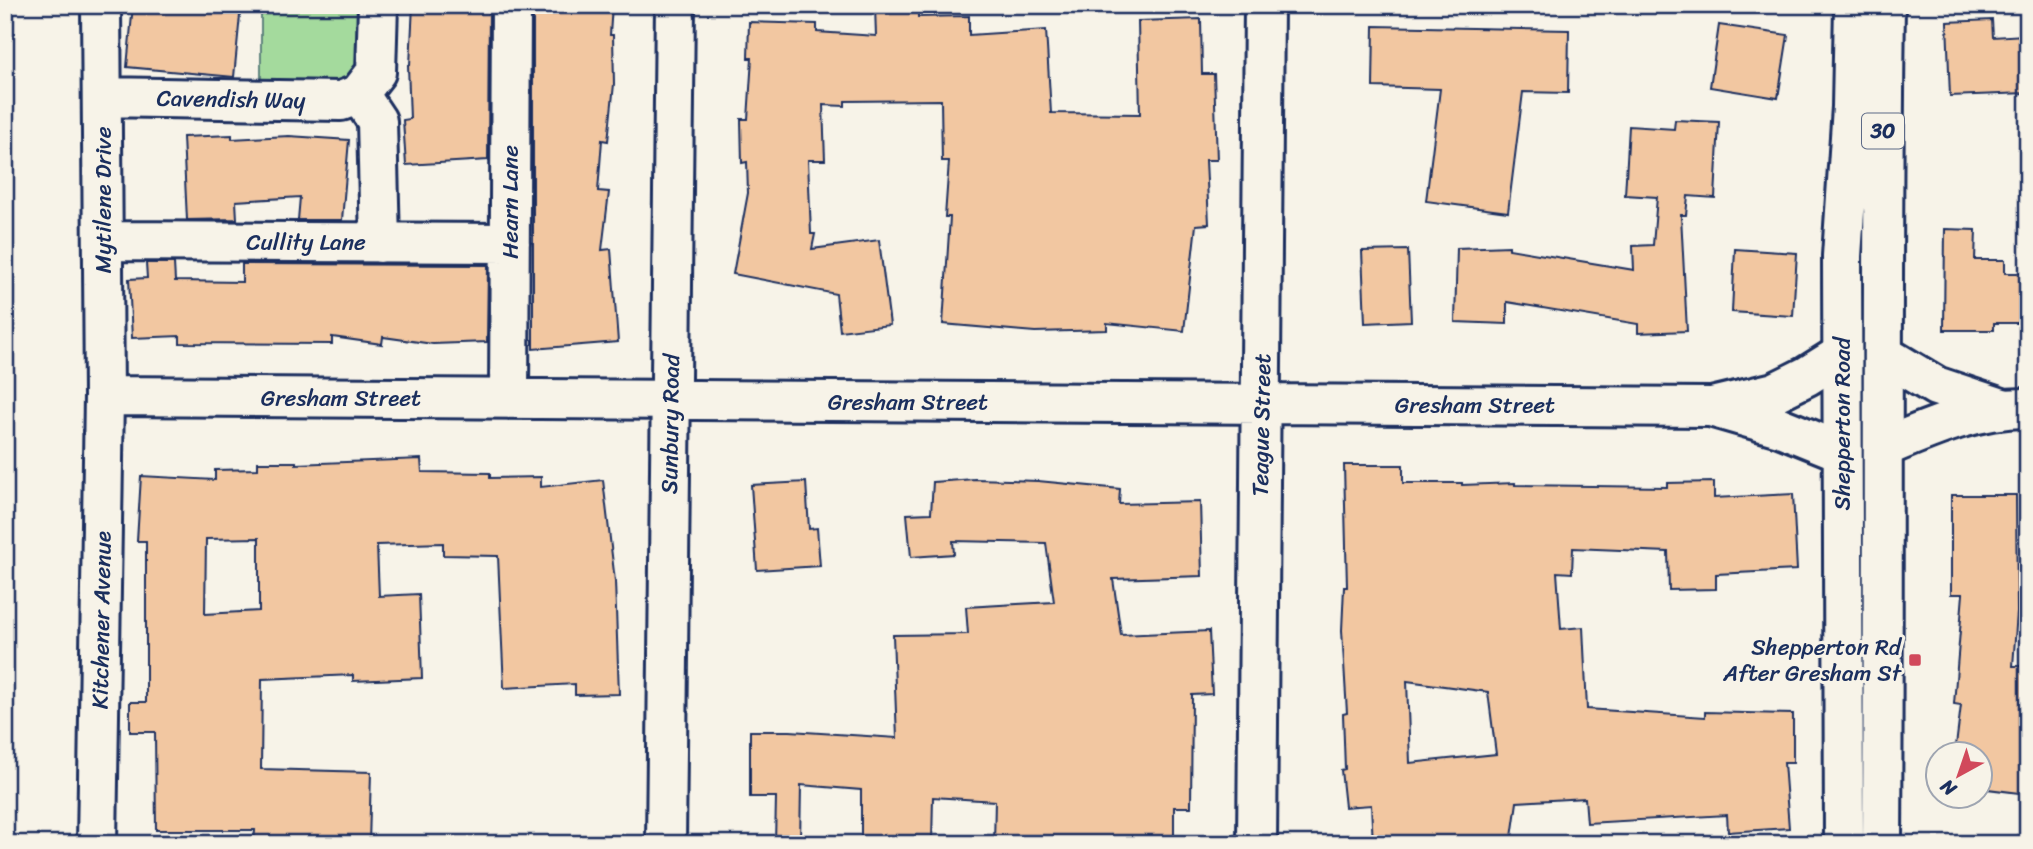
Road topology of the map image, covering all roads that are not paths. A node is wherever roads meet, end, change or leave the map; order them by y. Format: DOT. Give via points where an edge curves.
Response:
graph roads {
  1 [pos="101,5"];
  2 [pos="378,5"];
  3 [pos="511,5"];
  4 [pos="675,5"];
  5 [pos="1264,5"];
  6 [pos="1854,5"];
  7 [pos="1885,5"];
  8 [pos="359,94"];
  9 [pos="102,97"];
  10 [pos="103,241"];
  11 [pos="380,243"];
  12 [pos="510,243"];
  13 [pos="1842,354"];
  14 [pos="1884,355"];
  15 [pos="104,396"];
  16 [pos="509,399"];
  17 [pos="670,400"];
  18 [pos="1261,404"];
  19 [pos="1712,407"];
  20 [pos="2015,408"];
  21 [pos="1885,447"];
  22 [pos="1842,452"];
  23 [pos="97,844"];
  24 [pos="666,844"];
  25 [pos="1257,844"];
  26 [pos="1844,844"];
  27 [pos="1882,844"];
  1 -- 9 [label="main road, Mytilene Drive"];
  2 -- 8 [label="main road" via="376,72"];
  3 -- 12 [label="main road, Hearn Lane"];
  4 -- 17 [label="main road, Sunbury Road"];
  5 -- 18 [label="main road, Teague Street"];
  6 -- 13 [label="main road, Shepperton Road / 30"];
  7 -- 14 [label="main road, Shepperton Road / 30"];
  8 -- 9 [label="main road, Cavendish Way" via="341,101"];
  8 -- 11 [label="main road" via="377,121"];
  9 -- 10 [label="main road, Mytilene Drive"];
  10 -- 11 [label="main road, Cullity Lane"];
  10 -- 15 [label="main road, Mytilene Drive"];
  11 -- 12 [label="main road, Cullity Lane"];
  12 -- 16 [label="main road, Hearn Lane"];
  13 -- 19 [label="main road, Gresham Street" via="1775,392"];
  13 -- 22 [label="main road, Shepperton Road / 30"];
  14 -- 20 [label="main road" via="1936,386"];
  14 -- 21 [label="main road, Shepperton Road / 30"];
  15 -- 16 [label="main road, Gresham Street"];
  15 -- 23 [label="main road, Kitchener Avenue"];
  16 -- 17 [label="main road, Gresham Street"];
  17 -- 18 [label="main road, Gresham Street"];
  17 -- 24 [label="main road, Sunbury Road"];
  18 -- 19 [label="main road, Gresham Street"];
  18 -- 25 [label="main road, Teague Street"];
  19 -- 22 [label="main road, Gresham Street"];
  20 -- 21 [label="main road" via="1936,426"];
  21 -- 27 [label="main road, Shepperton Road / 30"];
  22 -- 26 [label="main road, Shepperton Road / 30"];
}
